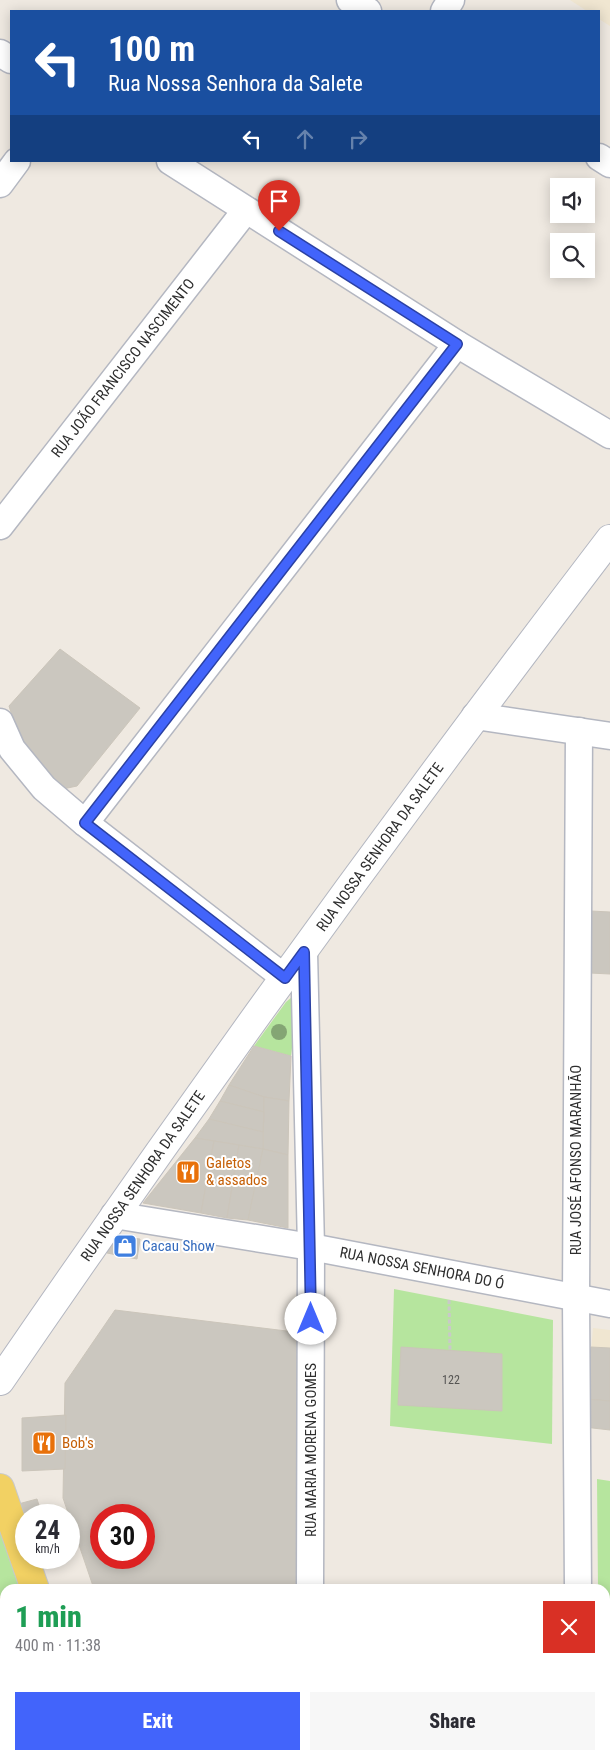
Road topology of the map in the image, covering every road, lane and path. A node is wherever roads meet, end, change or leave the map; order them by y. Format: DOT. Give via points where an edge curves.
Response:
graph roads {
  1 [pos="350,0"];
  2 [pos="366,10"];
  3 [pos="16,162"];
  4 [pos="172,162"];
  5 [pos="0,184"];
  6 [pos="246,210"];
  7 [pos="457,344"];
  8 [pos="610,436"];
  9 [pos="0,526"];
  10 [pos="610,539"];
  11 [pos="475,716"];
  12 [pos="0,722"];
  13 [pos="579,731"];
  14 [pos="610,736"];
  15 [pos="85,823"];
  16 [pos="304,952"];
  17 [pos="285,978"];
  18 [pos="114,1215"];
  19 [pos="311,1247"];
  20 [pos="576,1298"];
  21 [pos="448,1300"];
  22 [pos="610,1304"];
  23 [pos="450,1351"];
  24 [pos="0,1381"];
  25 [pos="0,1488"];
  26 [pos="33,1584"];
  27 [pos="310,1584"];
  28 [pos="578,1584"];
  1 -- 2 [label="street"];
  3 -- 5 [label="street"];
  4 -- 6 [label="street"];
  6 -- 7 [label="street"];
  6 -- 9 [label="street, RUA JOÃO FRANCISCO NASCIMENTO"];
  7 -- 8 [label="street"];
  7 -- 15 [label="street"];
  10 -- 11 [label="street, RUA NOSSA SENHORA DA SALETE"];
  11 -- 13 [label="street"];
  11 -- 16 [label="street, RUA NOSSA SENHORA DA SALETE"];
  12 -- 15 [label="street" via="12,750 38,780"];
  13 -- 14 [label="street"];
  13 -- 20 [label="street, RUA JOSÉ AFONSO MARANHÃO"];
  15 -- 17 [label="street"];
  16 -- 17 [label="street, RUA NOSSA SENHORA DA SALETE"];
  16 -- 19 [label="street, RUA MARIA MORENA GOMES"];
  17 -- 18 [label="street, RUA NOSSA SENHORA DA SALETE"];
  18 -- 19 [label="street, RUA NOSSA SENHORA DO Ó"];
  18 -- 24 [label="street, RUA NOSSA SENHORA DA SALETE"];
  19 -- 20 [label="street, RUA NOSSA SENHORA DO Ó"];
  19 -- 27 [label="street, RUA MARIA MORENA GOMES"];
  20 -- 22 [label="street, RUA NOSSA SENHORA DO Ó"];
  20 -- 28 [label="street, RUA JOSÉ AFONSO MARANHÃO"];
  21 -- 23 [label="path"];
  25 -- 26 [label="main road"];
}
